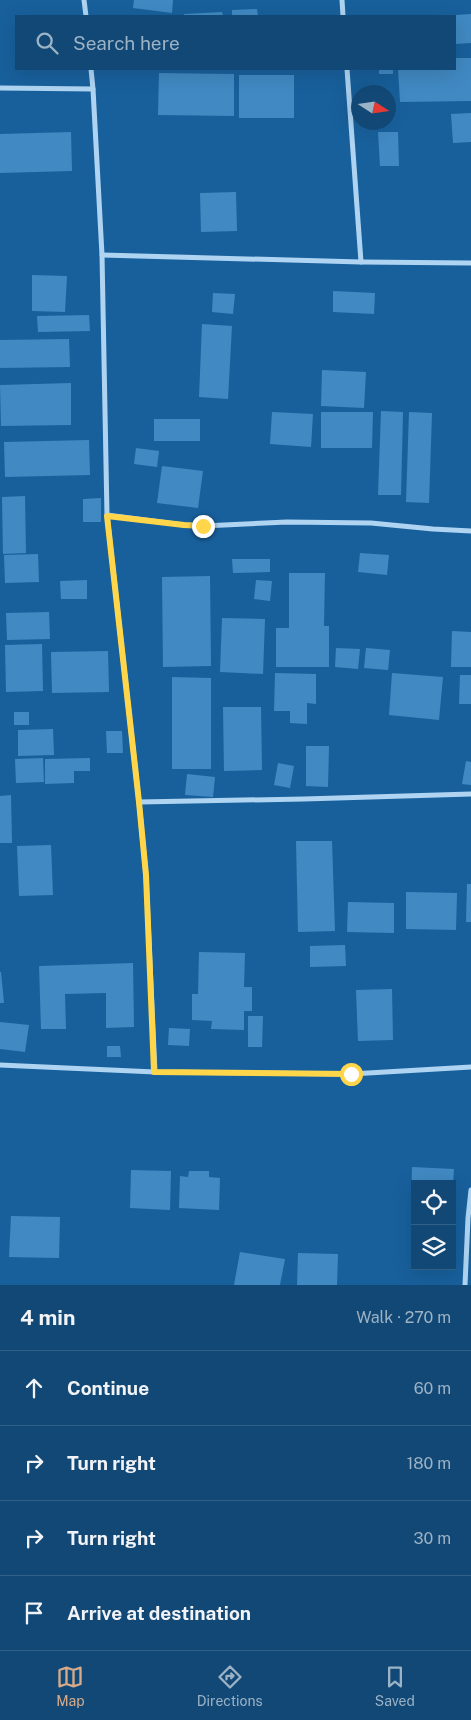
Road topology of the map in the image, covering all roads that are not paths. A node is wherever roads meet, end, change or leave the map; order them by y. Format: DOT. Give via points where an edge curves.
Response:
graph roads {
  1 [pos="84,0"];
  2 [pos="342,0"];
  3 [pos="86,15"];
  4 [pos="343,15"];
  5 [pos="91,70"];
  6 [pos="347,70"];
  7 [pos="0,88"];
  8 [pos="93,89"];
  9 [pos="102,254"];
  10 [pos="361,262"];
  11 [pos="471,263"];
  12 [pos="107,516"];
  13 [pos="471,531"];
  14 [pos="471,794"];
  15 [pos="139,802"];
  16 [pos="0,1065"];
  17 [pos="471,1067"];
  18 [pos="154,1072"];
  19 [pos="471,1190"];
  20 [pos="465,1285"];
  1 -- 3 [label="street"];
  2 -- 4 [label="street"];
  5 -- 8 [label="street"];
  6 -- 10 [label="street"];
  7 -- 8 [label="street"];
  8 -- 9 [label="street"];
  9 -- 10 [label="street"];
  9 -- 12 [label="street"];
  10 -- 11 [label="street"];
  12 -- 13 [label="street" via="203,526 362,523"];
  12 -- 15 [label="street"];
  14 -- 15 [label="street"];
  15 -- 18 [label="street" via="146,875"];
  16 -- 18 [label="street"];
  17 -- 18 [label="street" via="351,1074"];
  19 -- 20 [label="street"];
}
